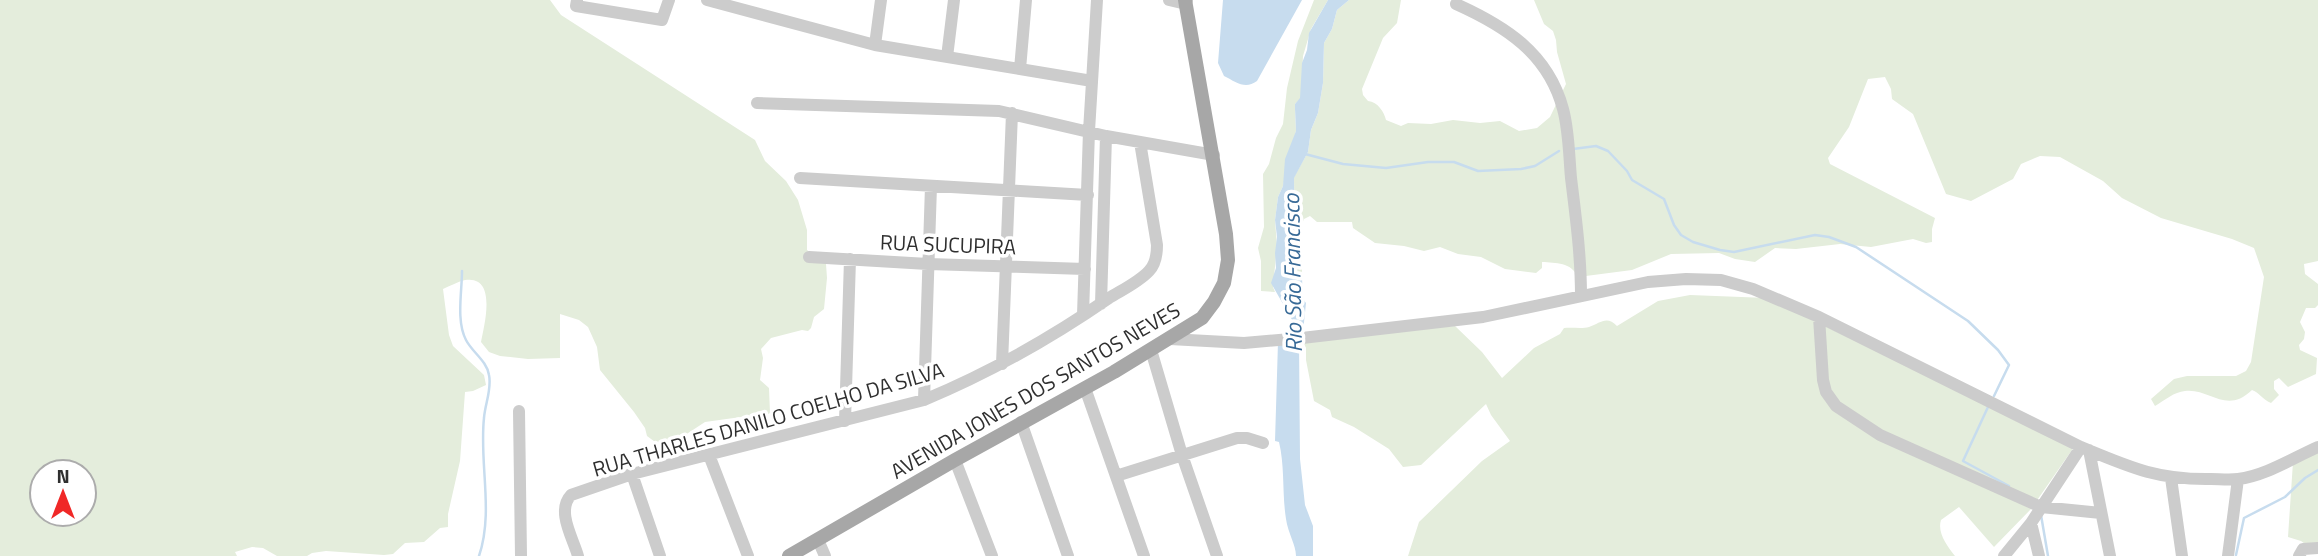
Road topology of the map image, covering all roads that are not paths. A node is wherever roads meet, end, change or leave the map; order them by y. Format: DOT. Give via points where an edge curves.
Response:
graph roads {
  1 [pos="577,0"];
  2 [pos="670,0"];
  3 [pos="881,0"];
  4 [pos="954,0"];
  5 [pos="1026,0"];
  6 [pos="1097,0"];
  7 [pos="1169,0"];
  8 [pos="711,1"];
  9 [pos="1186,1"];
  10 [pos="1456,4"];
  11 [pos="875,45"];
  12 [pos="947,57"];
  13 [pos="1020,69"];
  14 [pos="1092,81"];
  15 [pos="757,103"];
  16 [pos="1012,113"];
  17 [pos="1089,131"];
  18 [pos="1106,136"];
  19 [pos="1140,142"];
  20 [pos="1213,155"];
  21 [pos="800,178"];
  22 [pos="931,186"];
  23 [pos="1009,191"];
  24 [pos="1088,195"];
  25 [pos="809,257"];
  26 [pos="850,260"];
  27 [pos="928,264"];
  28 [pos="1006,266"];
  29 [pos="1085,269"];
  30 [pos="1581,296"];
  31 [pos="1101,304"];
  32 [pos="1083,315"];
  33 [pos="1819,317"];
  34 [pos="1170,339"];
  35 [pos="1152,350"];
  36 [pos="1002,364"];
  37 [pos="1085,388"];
  38 [pos="924,400"];
  39 [pos="519,411"];
  40 [pos="845,421"];
  41 [pos="1021,422"];
  42 [pos="1263,443"];
  43 [pos="2318,447"];
  44 [pos="2085,448"];
  45 [pos="709,455"];
  46 [pos="1182,455"];
  47 [pos="955,460"];
  48 [pos="632,474"];
  49 [pos="1116,476"];
  50 [pos="2171,478"];
  51 [pos="2238,479"];
  52 [pos="2041,507"];
  53 [pos="2101,513"];
  54 [pos="2031,523"];
  55 [pos="818,540"];
  56 [pos="2318,548"];
  57 [pos="2299,555"];
  58 [pos="521,556"];
  59 [pos="579,556"];
  60 [pos="660,556"];
  61 [pos="748,556"];
  62 [pos="789,556"];
  63 [pos="824,556"];
  64 [pos="992,556"];
  65 [pos="1068,556"];
  66 [pos="1143,556"];
  67 [pos="1217,556"];
  68 [pos="2004,556"];
  69 [pos="2039,556"];
  70 [pos="2110,556"];
  71 [pos="2182,556"];
  72 [pos="2228,556"];
  1 -- 2 [label="street" via="576,6 662,20"];
  3 -- 11 [label="street"];
  4 -- 12 [label="street"];
  5 -- 13 [label="street"];
  6 -- 14 [label="street"];
  7 -- 9 [label="street"];
  8 -- 11 [label="street"];
  9 -- 20 [label="main road, AVENIDA JONES DOS SANTOS NEVES"];
  10 -- 30 [label="street" via="1513,35 1548,74 1563,108"];
  11 -- 12 [label="street"];
  12 -- 13 [label="street"];
  13 -- 14 [label="street"];
  14 -- 17 [label="street"];
  15 -- 16 [label="street"];
  16 -- 17 [label="street"];
  16 -- 23 [label="street"];
  17 -- 18 [label="street"];
  17 -- 24 [label="street"];
  18 -- 19 [label="street"];
  18 -- 31 [label="street"];
  19 -- 20 [label="street"];
  19 -- 31 [label="street, RUA THARLES DANILO COELHO DA SILVA" via="1156,256 1149,271"];
  20 -- 34 [label="main road, AVENIDA JONES DOS SANTOS NEVES" via="1228,260 1224,282 1202,318"];
  21 -- 22 [label="street"];
  22 -- 23 [label="street"];
  22 -- 27 [label="street"];
  23 -- 24 [label="street"];
  23 -- 28 [label="street"];
  24 -- 29 [label="street"];
  25 -- 26 [label="street, RUA SUCUPIRA"];
  26 -- 27 [label="street, RUA SUCUPIRA"];
  26 -- 40 [label="street"];
  27 -- 28 [label="street, RUA SUCUPIRA"];
  27 -- 38 [label="street"];
  28 -- 29 [label="street, RUA SUCUPIRA"];
  28 -- 36 [label="street"];
  29 -- 32 [label="street"];
  30 -- 33 [label="street" via="1648,282 1721,280"];
  30 -- 34 [label="street" via="1483,317 1301,338 1244,343"];
  31 -- 32 [label="street, RUA THARLES DANILO COELHO DA SILVA"];
  32 -- 36 [label="street, RUA THARLES DANILO COELHO DA SILVA"];
  33 -- 44 [label="street"];
  33 -- 52 [label="street" via="1823,380 1836,405 1880,435"];
  34 -- 35 [label="main road, AVENIDA JONES DOS SANTOS NEVES"];
  35 -- 37 [label="main road, AVENIDA JONES DOS SANTOS NEVES"];
  35 -- 46 [label="street"];
  36 -- 38 [label="street, RUA THARLES DANILO COELHO DA SILVA"];
  37 -- 41 [label="main road, AVENIDA JONES DOS SANTOS NEVES"];
  37 -- 49 [label="street"];
  38 -- 40 [label="street, RUA THARLES DANILO COELHO DA SILVA"];
  39 -- 58 [label="street"];
  40 -- 45 [label="street, RUA THARLES DANILO COELHO DA SILVA"];
  41 -- 47 [label="main road, AVENIDA JONES DOS SANTOS NEVES"];
  41 -- 65 [label="street"];
  42 -- 46 [label="street" via="1237,438"];
  43 -- 51 [label="street"];
  44 -- 50 [label="street" via="2118,464"];
  44 -- 52 [label="street"];
  44 -- 53 [label="street"];
  45 -- 48 [label="street, RUA THARLES DANILO COELHO DA SILVA"];
  45 -- 61 [label="street"];
  46 -- 49 [label="street"];
  46 -- 67 [label="street"];
  47 -- 55 [label="main road, AVENIDA JONES DOS SANTOS NEVES"];
  47 -- 64 [label="street"];
  48 -- 59 [label="street, RUA THARLES DANILO COELHO DA SILVA" via="571,495 565,503"];
  48 -- 60 [label="street"];
  49 -- 66 [label="street"];
  50 -- 51 [label="street"];
  50 -- 71 [label="street"];
  51 -- 72 [label="street"];
  52 -- 53 [label="street"];
  52 -- 54 [label="street"];
  53 -- 70 [label="street"];
  54 -- 68 [label="street"];
  54 -- 69 [label="street"];
  55 -- 62 [label="main road, AVENIDA JONES DOS SANTOS NEVES"];
  55 -- 63 [label="street"];
  56 -- 57 [label="street" via="2303,549"];
}
